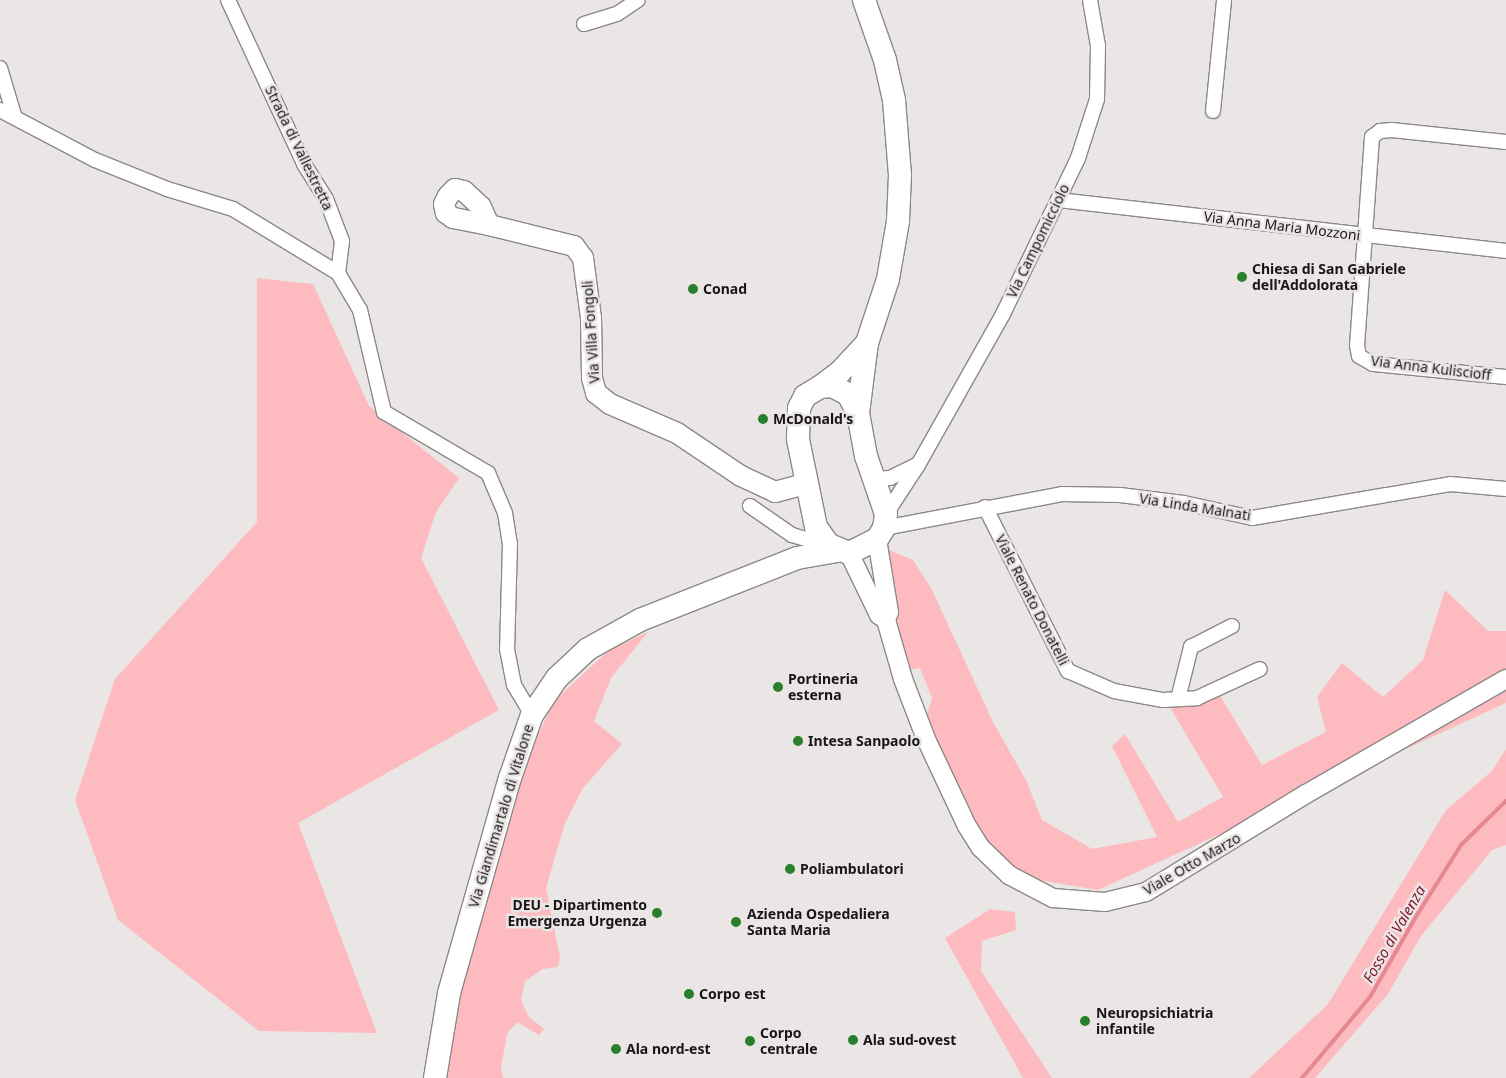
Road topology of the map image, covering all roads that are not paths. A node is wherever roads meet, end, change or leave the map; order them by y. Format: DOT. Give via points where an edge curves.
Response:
graph roads {
  1 [pos="228,0"];
  2 [pos="638,0"];
  3 [pos="864,0"];
  4 [pos="1090,0"];
  5 [pos="1224,0"];
  6 [pos="584,24"];
  7 [pos="0,68"];
  8 [pos="0,110"];
  9 [pos="1213,111"];
  10 [pos="14,115"];
  11 [pos="1506,142"];
  12 [pos="1058,200"];
  13 [pos="489,225"];
  14 [pos="1365,236"];
  15 [pos="1506,251"];
  16 [pos="338,272"];
  17 [pos="867,343"];
  18 [pos="1506,377"];
  19 [pos="820,387"];
  20 [pos="858,413"];
  21 [pos="918,465"];
  22 [pos="873,479"];
  23 [pos="805,484"];
  24 [pos="1506,489"];
  25 [pos="750,506"];
  26 [pos="985,507"];
  27 [pos="882,527"];
  28 [pos="807,542"];
  29 [pos="843,552"];
  30 [pos="886,620"];
  31 [pos="1232,626"];
  32 [pos="1260,668"];
  33 [pos="1506,678"];
  34 [pos="1178,699"];
  35 [pos="532,715"];
  36 [pos="435,1078"];
  1 -- 16 [label="street, Strada di Vallestretta" via="304,164 326,199 342,241"];
  2 -- 6 [label="street" via="617,14"];
  3 -- 17 [label="main road" via="885,60 894,100 900,175 898,221 888,279"];
  4 -- 12 [label="street, Via Campomicciolo" via="1098,46 1097,99 1078,158"];
  5 -- 9 [label="street"];
  7 -- 10 [label="street"];
  8 -- 10 [label="street"];
  10 -- 16 [label="street" via="95,160 168,189 233,209"];
  11 -- 14 [label="street" via="1392,130 1372,137"];
  12 -- 14 [label="street, Via Anna Maria Mozzoni"];
  12 -- 21 [label="street, Via Campomicciolo" via="1003,314"];
  13 -- 23 [label="main road, Via Villa Fongoli" via="574,246 583,258 591,318 592,378 596,393 610,404 677,433 742,476 775,492"];
  14 -- 15 [label="street, Via Anna Maria Mozzoni"];
  14 -- 18 [label="street, Via Anna Kuliscioff" via="1359,356 1373,364"];
  16 -- 35 [label="street" via="360,310 384,412 488,473 505,512 510,544 507,649 514,685"];
  17 -- 19 [label="main road" via="840,372"];
  17 -- 20 [label="main road"];
  19 -- 20 [label="main road" via="832,386 848,394"];
  19 -- 23 [label="main road" via="805,396 799,408 798,439"];
  20 -- 22 [label="main road"];
  21 -- 22 [label="street" via="890,478"];
  21 -- 27 [label="street, Via Campomicciolo"];
  22 -- 27 [label="main road"];
  23 -- 28 [label="main road"];
  24 -- 26 [label="street, Via Linda Malnati" via="1450,484 1252,518 1120,495 1062,494"];
  25 -- 28 [label="street"];
  26 -- 27 [label="street, Via Linda Malnati"];
  26 -- 34 [label="street, Viale Renato Donatelli" via="1068,671 1114,691"];
  27 -- 29 [label="main road, Via Giandimartalo di Vitalone"];
  27 -- 30 [label="street, Viale Otto Marzo" via="889,612"];
  28 -- 29 [label="main road"];
  28 -- 29 [label="main road, Via Giandimartalo di Vitalone"];
  28 -- 35 [label="main road, Via Giandimartalo di Vitalone" via="640,620 588,649 557,678"];
  29 -- 30 [label="street, Viale Otto Marzo" via="879,614"];
  30 -- 33 [label="street, Viale Otto Marzo" via="903,679 926,739 956,806 981,848 1009,875 1029,887 1053,898 1078,901 1105,902 1146,892"];
  31 -- 34 [label="street" via="1191,647"];
  32 -- 34 [label="street, Viale Renato Donatelli" via="1197,698"];
  35 -- 36 [label="main road, Via Giandimartalo di Vitalone" via="510,778 450,993"];
}
